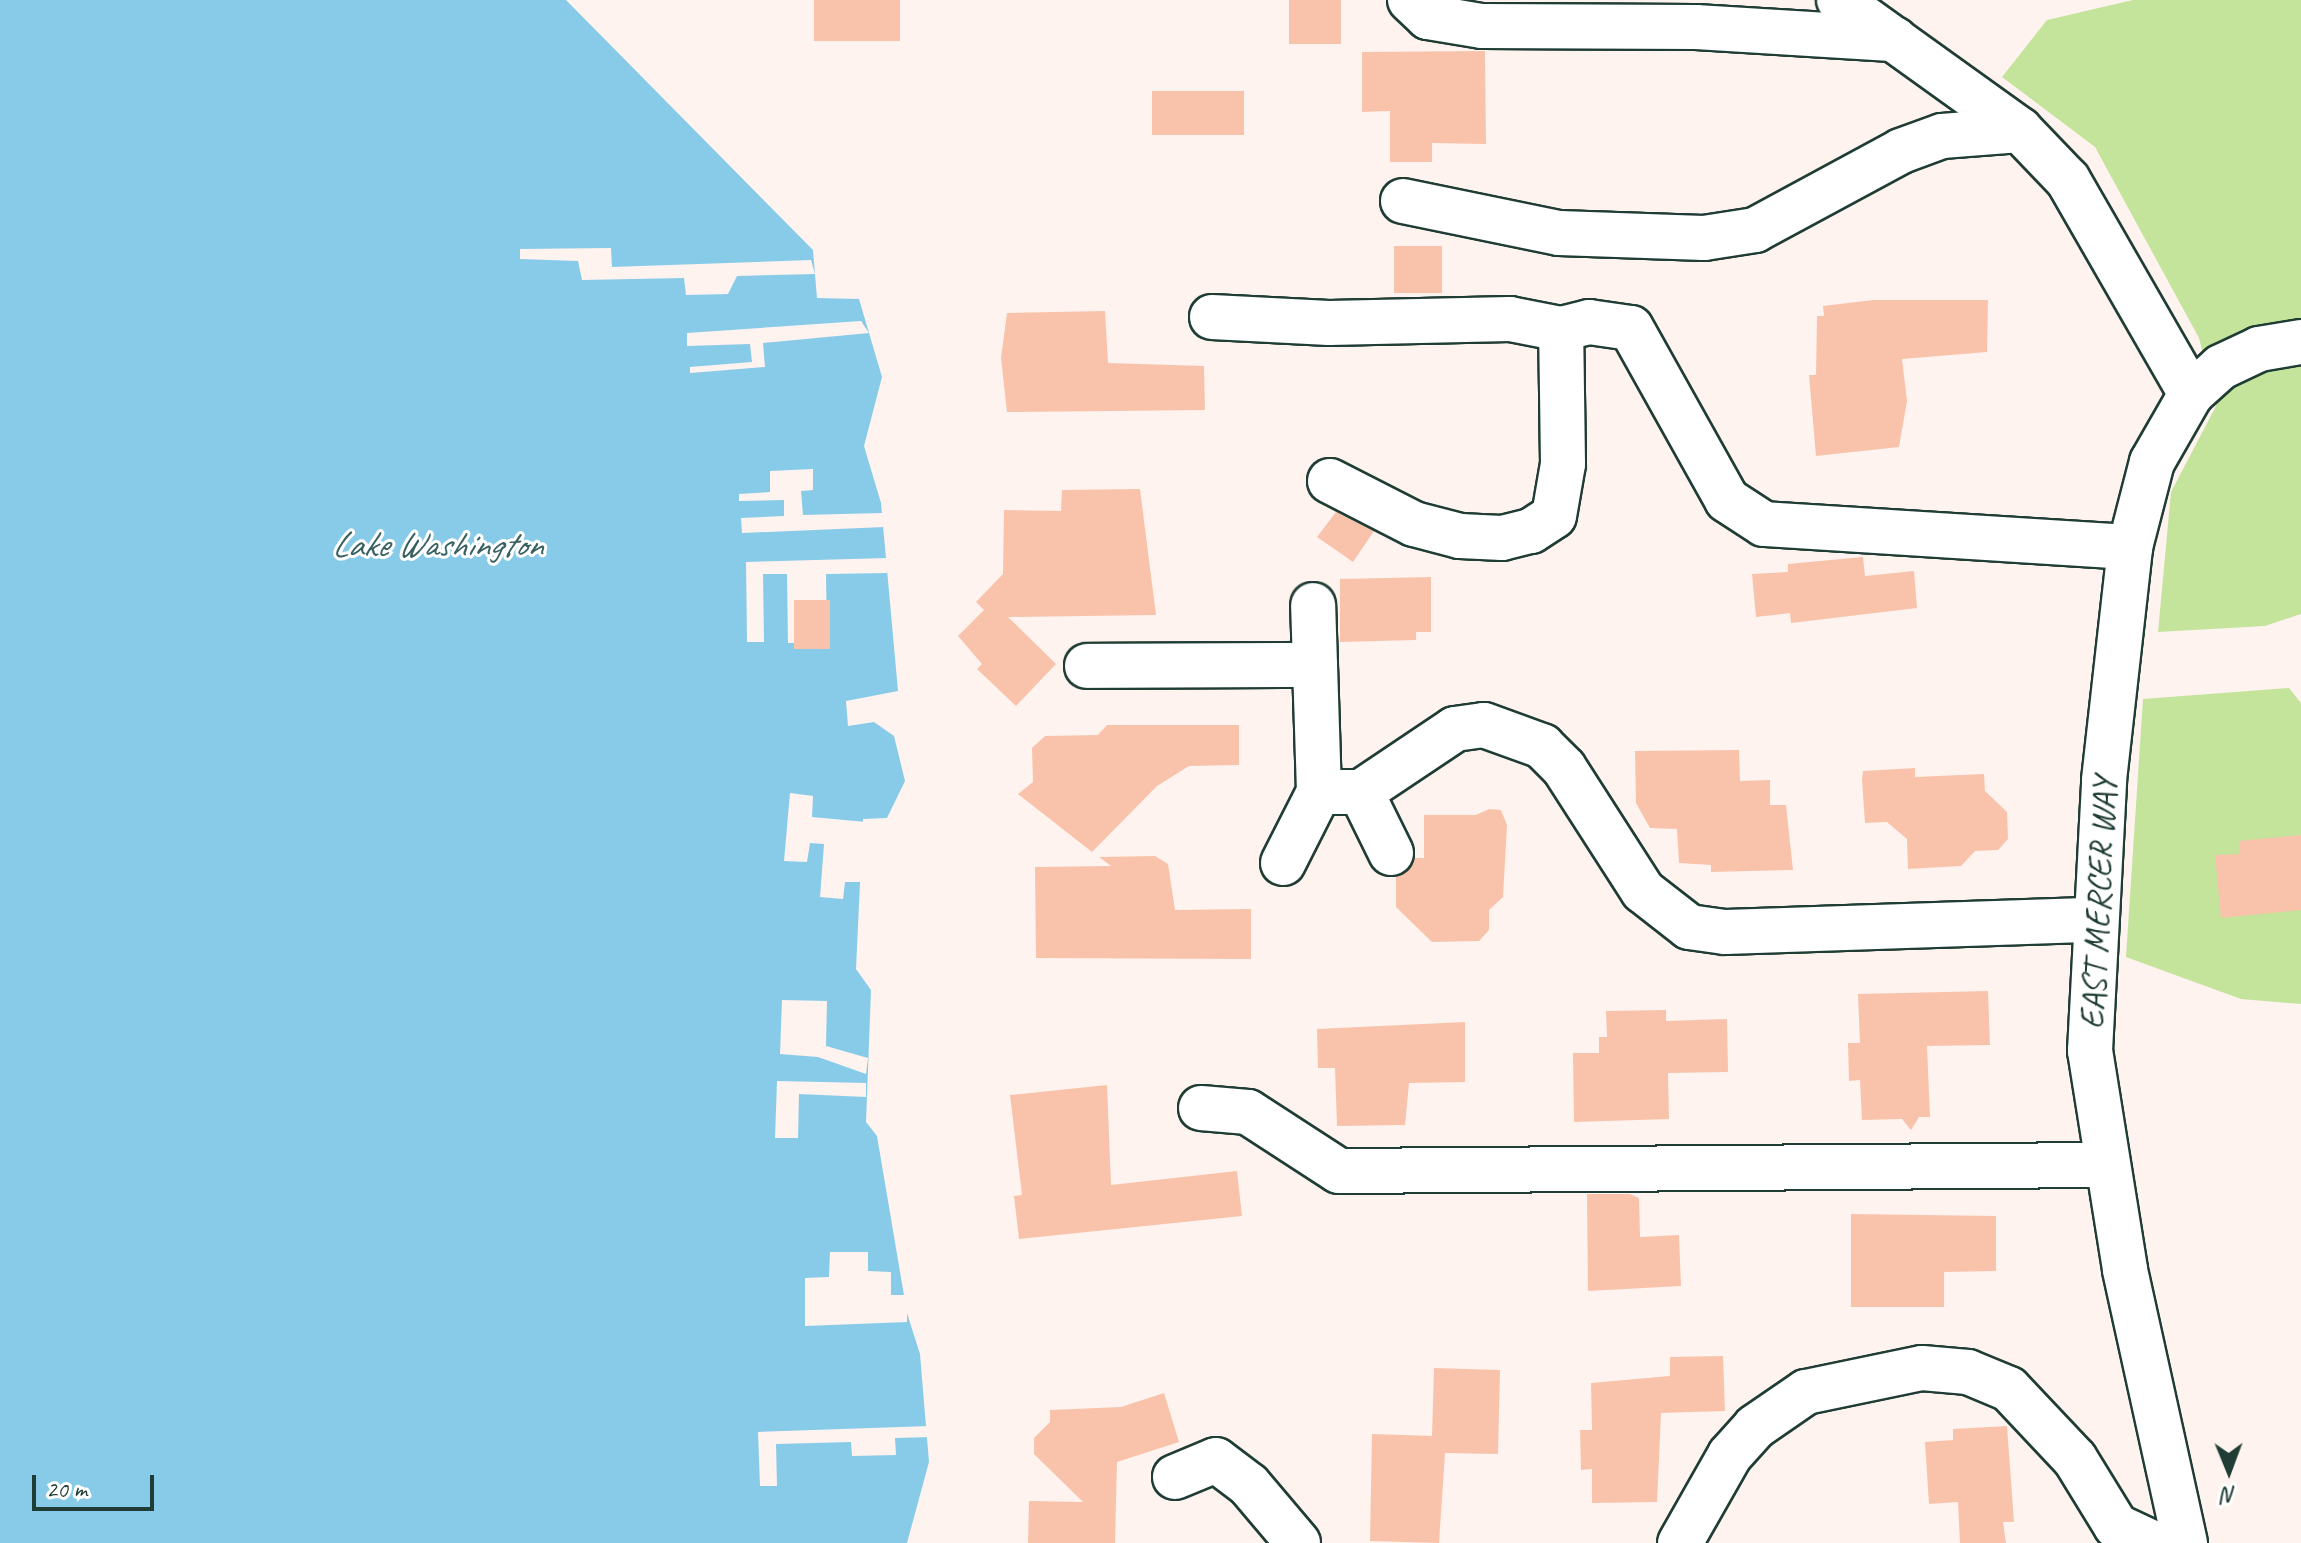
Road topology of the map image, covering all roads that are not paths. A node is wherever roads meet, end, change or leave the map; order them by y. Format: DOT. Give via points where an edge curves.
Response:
graph roads {
  1 [pos="1410,0"];
  2 [pos="1839,0"];
  3 [pos="1895,39"];
  4 [pos="2020,130"];
  5 [pos="1403,201"];
  6 [pos="1212,317"];
  7 [pos="1561,329"];
  8 [pos="2301,342"];
  9 [pos="2191,394"];
  10 [pos="1330,481"];
  11 [pos="2130,547"];
  12 [pos="1313,605"];
  13 [pos="1315,665"];
  14 [pos="1087,666"];
  15 [pos="1340,792"];
  16 [pos="1391,853"];
  17 [pos="1283,863"];
  18 [pos="2094,920"];
  19 [pos="1201,1108"];
  20 [pos="2107,1165"];
  21 [pos="1175,1477"];
  22 [pos="2172,1541"];
  23 [pos="1298,1543"];
  24 [pos="1680,1543"];
  1 -- 3 [label="street" via="1428,17 1482,26 1696,27"];
  2 -- 3 [label="street"];
  3 -- 4 [label="street"];
  4 -- 5 [label="street" via="1942,136 1901,151 1755,230 1704,238 1559,233"];
  4 -- 9 [label="street" via="2068,180"];
  6 -- 7 [label="street" via="1329,323 1510,319"];
  7 -- 10 [label="street" via="1563,464 1554,516 1502,538 1460,536 1414,524"];
  7 -- 11 [label="street" via="1589,322 1631,328 1727,500 1764,524"];
  8 -- 9 [label="street, EAST MERCER WAY" via="2259,349 2221,367"];
  9 -- 11 [label="street, EAST MERCER WAY" via="2152,462"];
  11 -- 18 [label="street, EAST MERCER WAY"];
  12 -- 13 [label="street"];
  13 -- 14 [label="street"];
  13 -- 15 [label="street"];
  15 -- 16 [label="street"];
  15 -- 17 [label="street"];
  15 -- 18 [label="street" via="1455,729 1484,725 1542,746 1564,768 1643,891 1689,927 1725,932"];
  18 -- 20 [label="street, EAST MERCER WAY" via="2090,1051"];
  19 -- 20 [label="street" via="1248,1112 1339,1171"];
  20 -- 22 [label="street, EAST MERCER WAY"];
  21 -- 23 [label="street" via="1216,1460 1249,1485"];
  22 -- 24 [label="street" via="2116,1526 2075,1459 2009,1389 1968,1372 1922,1368 1806,1392 1755,1427 1730,1455"];
}
